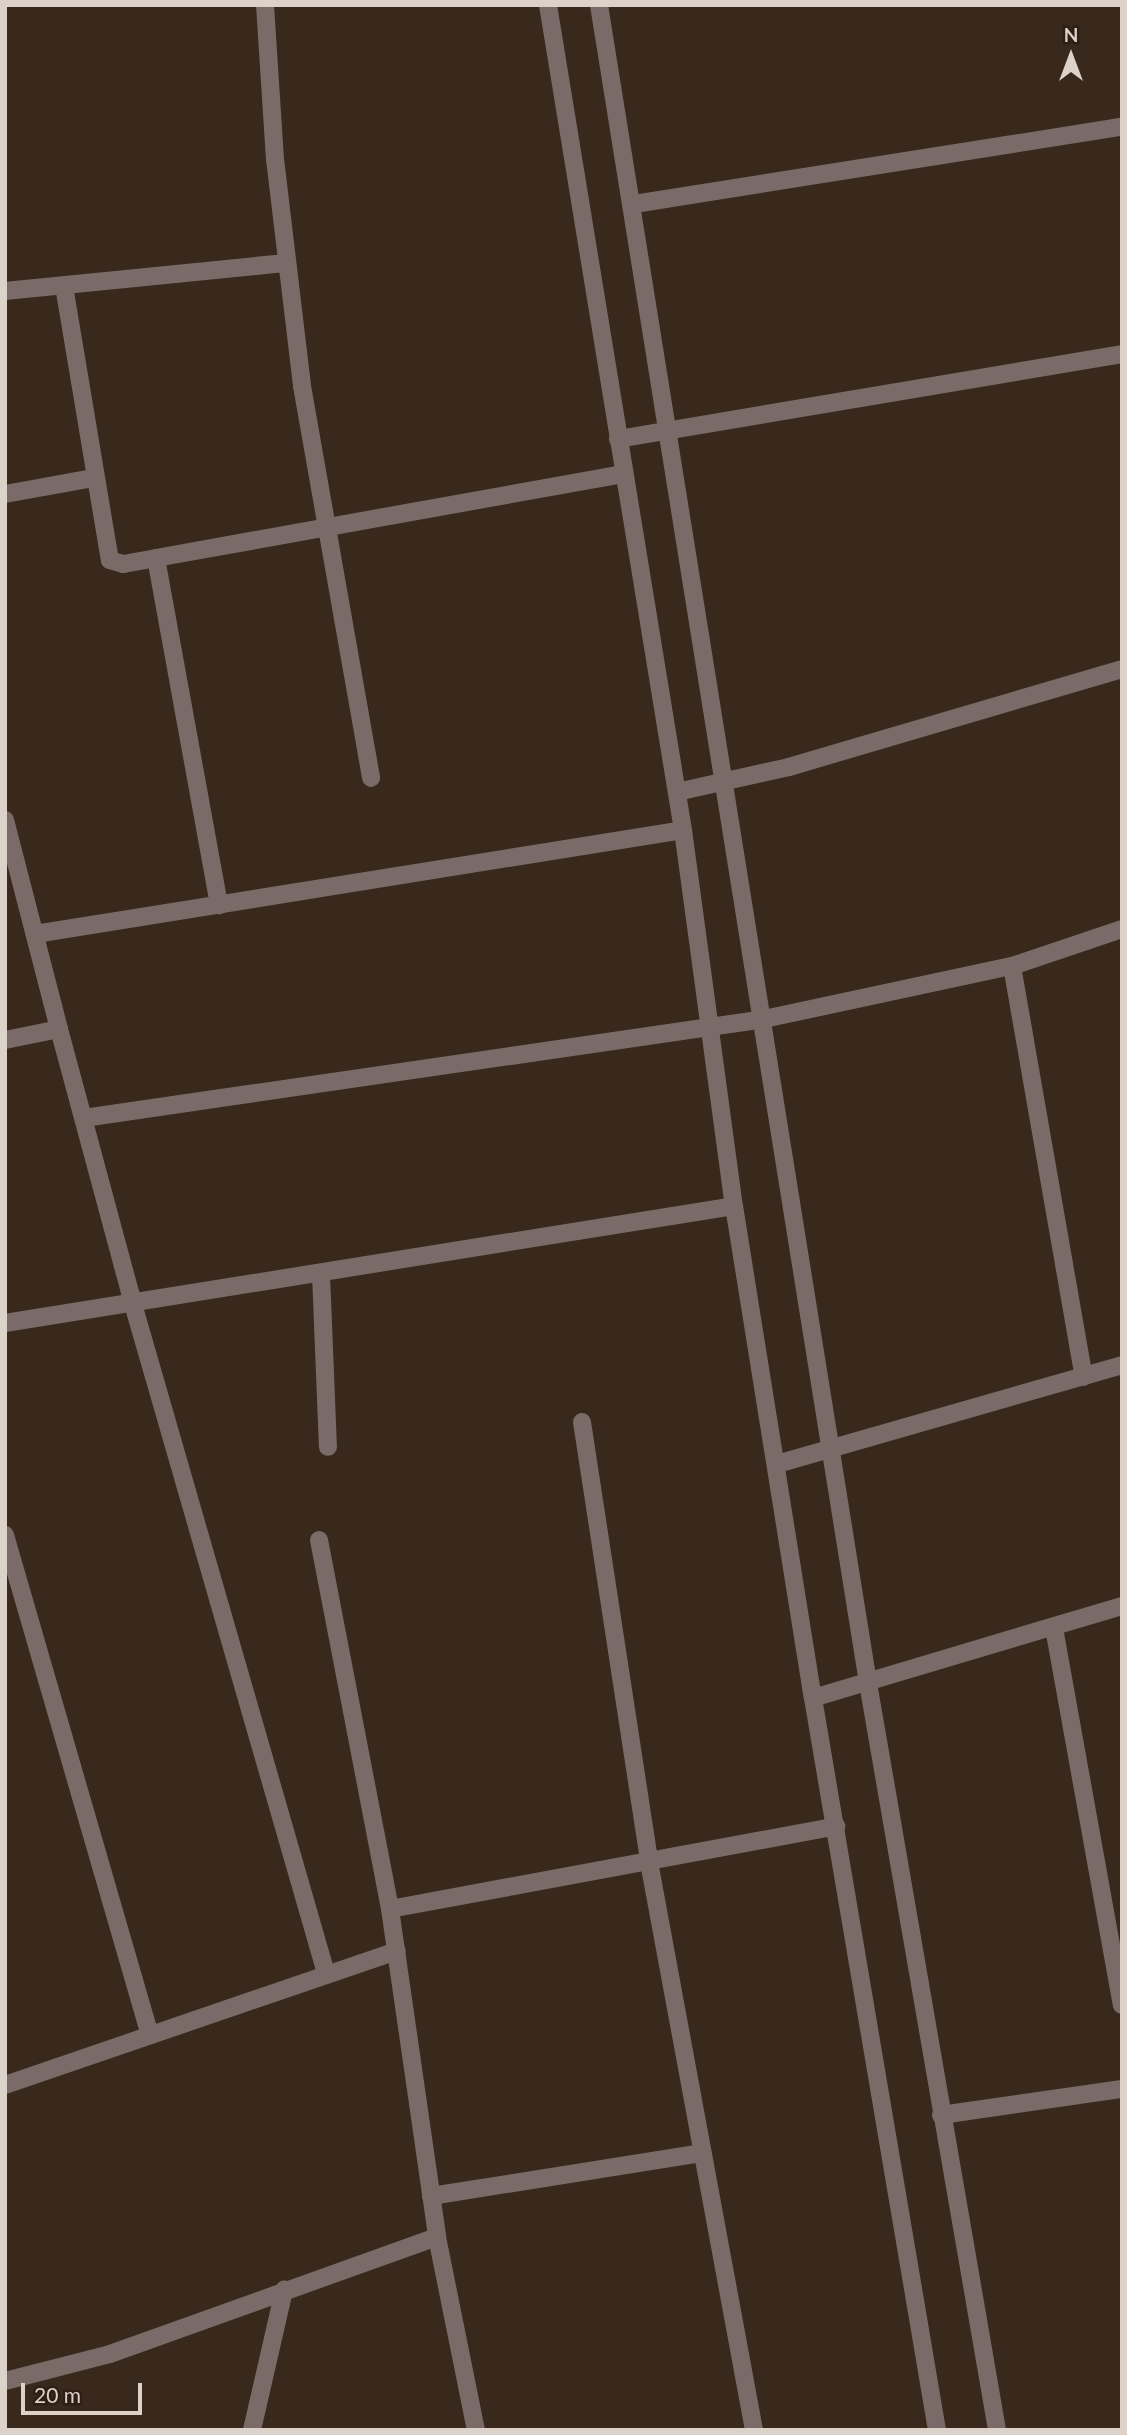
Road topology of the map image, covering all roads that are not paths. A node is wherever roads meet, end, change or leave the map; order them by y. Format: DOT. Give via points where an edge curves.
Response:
graph roads {
  1 [pos="265,5"];
  2 [pos="548,5"];
  3 [pos="599,5"];
  4 [pos="1122,127"];
  5 [pos="634,204"];
  6 [pos="288,263"];
  7 [pos="64,286"];
  8 [pos="5,291"];
  9 [pos="1122,354"];
  10 [pos="670,432"];
  11 [pos="618,439"];
  12 [pos="623,474"];
  13 [pos="93,478"];
  14 [pos="5,494"];
  15 [pos="327,528"];
  16 [pos="156,558"];
  17 [pos="1122,669"];
  18 [pos="370,778"];
  19 [pos="725,782"];
  20 [pos="677,792"];
  21 [pos="5,820"];
  22 [pos="683,830"];
  23 [pos="219,905"];
  24 [pos="1122,929"];
  25 [pos="35,934"];
  26 [pos="1012,966"];
  27 [pos="764,1020"];
  28 [pos="711,1028"];
  29 [pos="60,1029"];
  30 [pos="5,1040"];
  31 [pos="84,1118"];
  32 [pos="734,1206"];
  33 [pos="321,1274"];
  34 [pos="133,1304"];
  35 [pos="5,1323"];
  36 [pos="1122,1365"];
  37 [pos="1084,1377"];
  38 [pos="582,1422"];
  39 [pos="328,1447"];
  40 [pos="832,1448"];
  41 [pos="778,1464"];
  42 [pos="5,1535"];
  43 [pos="319,1540"];
  44 [pos="1122,1606"];
  45 [pos="1054,1628"];
  46 [pos="868,1683"];
  47 [pos="813,1698"];
  48 [pos="836,1826"];
  49 [pos="649,1862"];
  50 [pos="390,1909"];
  51 [pos="397,1951"];
  52 [pos="326,1973"];
  53 [pos="1122,2005"];
  54 [pos="149,2032"];
  55 [pos="5,2085"];
  56 [pos="1122,2089"];
  57 [pos="941,2115"];
  58 [pos="703,2153"];
  59 [pos="430,2196"];
  60 [pos="437,2237"];
  61 [pos="284,2290"];
  62 [pos="5,2381"];
  63 [pos="252,2430"];
  64 [pos="476,2430"];
  65 [pos="754,2430"];
  66 [pos="937,2430"];
  67 [pos="997,2430"];
  1 -- 6 [label="street" via="275,159"];
  2 -- 11 [label="street"];
  3 -- 5 [label="street"];
  4 -- 5 [label="street"];
  5 -- 10 [label="street"];
  6 -- 7 [label="street"];
  6 -- 15 [label="street" via="302,386"];
  7 -- 8 [label="street"];
  7 -- 13 [label="street"];
  9 -- 10 [label="street"];
  10 -- 11 [label="street"];
  10 -- 19 [label="street"];
  11 -- 12 [label="street"];
  12 -- 15 [label="street"];
  12 -- 20 [label="street"];
  13 -- 14 [label="street"];
  13 -- 16 [label="street" via="110,560 123,564"];
  15 -- 16 [label="street"];
  15 -- 18 [label="street"];
  16 -- 23 [label="street"];
  17 -- 19 [label="street"];
  19 -- 20 [label="street"];
  19 -- 27 [label="street"];
  20 -- 22 [label="street"];
  21 -- 25 [label="street"];
  22 -- 23 [label="street"];
  22 -- 28 [label="street"];
  23 -- 25 [label="street"];
  24 -- 26 [label="street"];
  25 -- 29 [label="street"];
  26 -- 27 [label="street"];
  26 -- 37 [label="street"];
  27 -- 28 [label="street"];
  27 -- 40 [label="street"];
  28 -- 31 [label="street"];
  28 -- 32 [label="street"];
  29 -- 30 [label="street"];
  29 -- 31 [label="street"];
  31 -- 34 [label="street"];
  32 -- 33 [label="street"];
  32 -- 41 [label="street"];
  33 -- 34 [label="street"];
  33 -- 39 [label="street"];
  34 -- 35 [label="street"];
  34 -- 52 [label="street"];
  36 -- 37 [label="street"];
  37 -- 40 [label="street"];
  38 -- 49 [label="street"];
  40 -- 41 [label="street"];
  40 -- 46 [label="street"];
  41 -- 47 [label="street"];
  42 -- 54 [label="street"];
  43 -- 50 [label="street"];
  44 -- 45 [label="street"];
  45 -- 46 [label="street"];
  45 -- 53 [label="street"];
  46 -- 47 [label="street"];
  46 -- 57 [label="street"];
  47 -- 48 [label="street"];
  48 -- 49 [label="street"];
  48 -- 66 [label="street"];
  49 -- 50 [label="street"];
  49 -- 58 [label="street"];
  50 -- 51 [label="street"];
  51 -- 52 [label="street"];
  51 -- 59 [label="street"];
  52 -- 54 [label="street"];
  54 -- 55 [label="street"];
  56 -- 57 [label="street"];
  57 -- 67 [label="street"];
  58 -- 59 [label="street"];
  58 -- 65 [label="street"];
  59 -- 60 [label="street"];
  60 -- 61 [label="street"];
  60 -- 64 [label="street"];
  61 -- 62 [label="street" via="110,2354"];
  61 -- 63 [label="street"];
}
